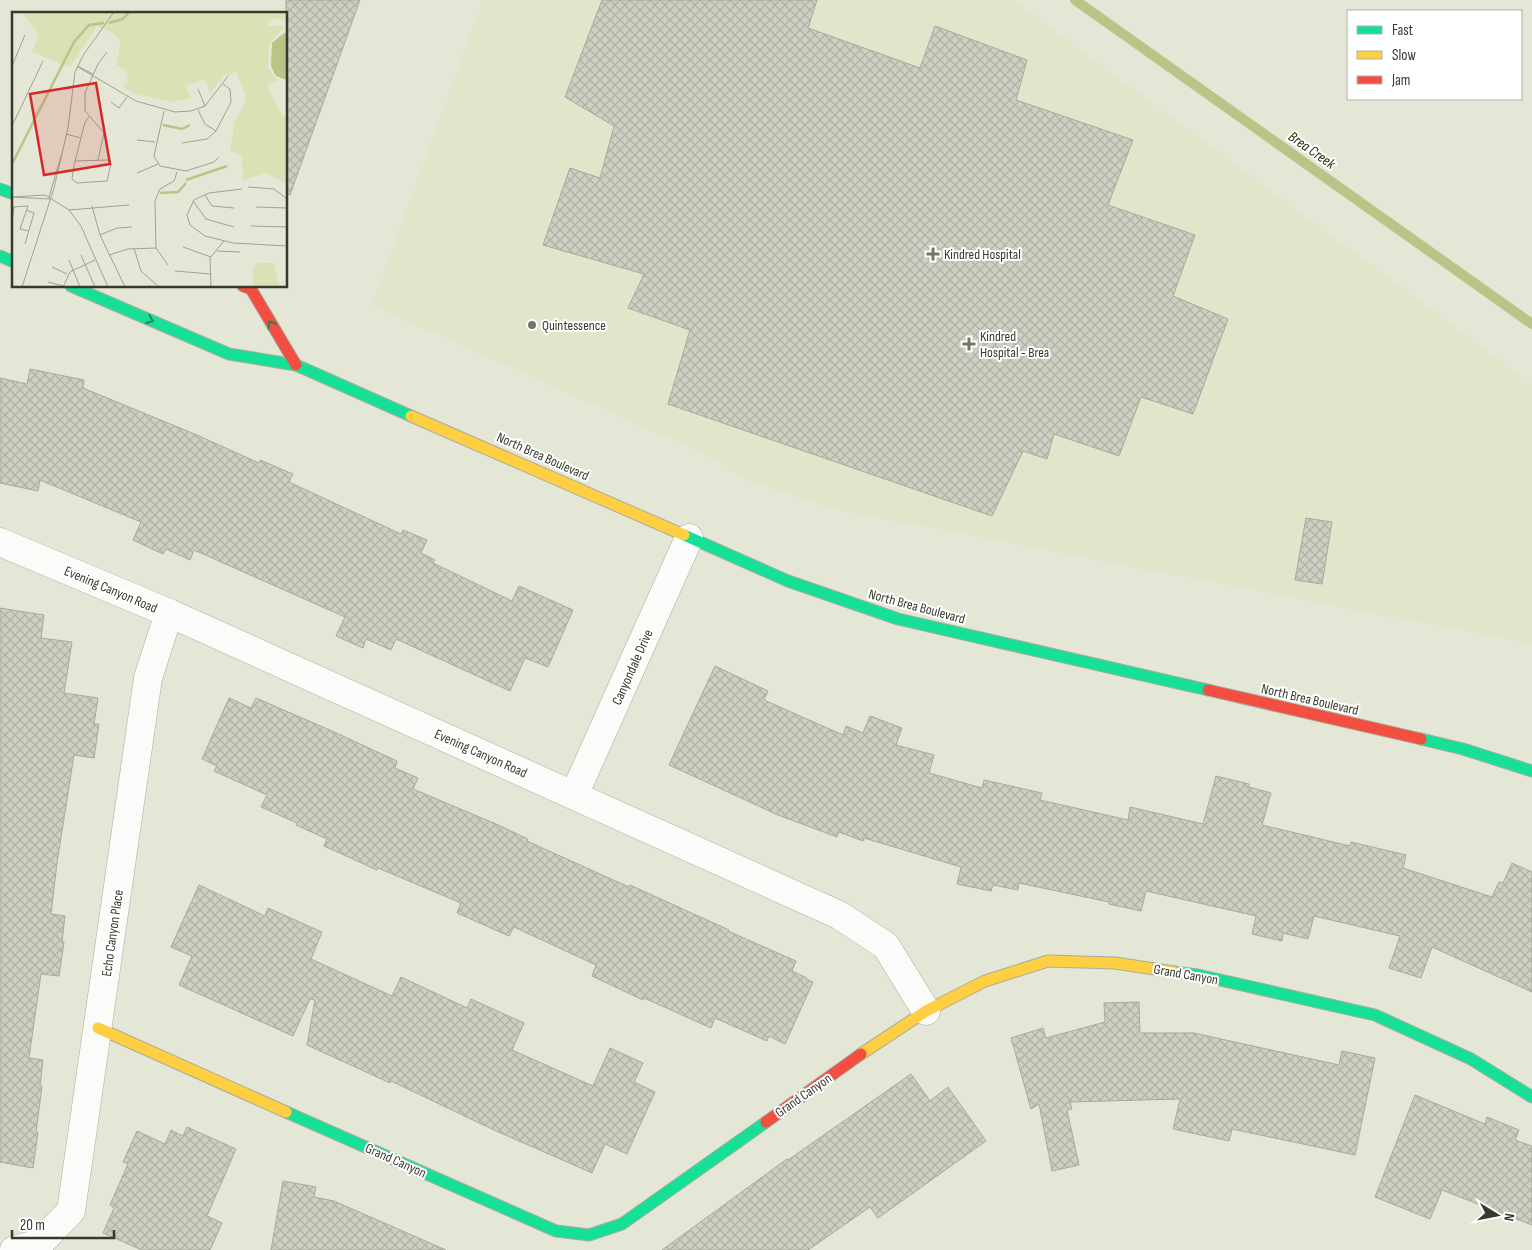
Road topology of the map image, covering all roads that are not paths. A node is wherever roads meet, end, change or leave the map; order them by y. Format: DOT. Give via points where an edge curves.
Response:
graph roads {
  1 [pos="0,189"];
  2 [pos="12,193"];
  3 [pos="0,256"];
  4 [pos="12,261"];
  5 [pos="77,288"];
  6 [pos="248,288"];
  7 [pos="296,365"];
  8 [pos="689,538"];
  9 [pos="0,542"];
  10 [pos="169,613"];
  11 [pos="1532,771"];
  12 [pos="574,795"];
  13 [pos="926,1011"];
  14 [pos="98,1028"];
  15 [pos="1532,1097"];
  16 [pos="14,1250"];
  1 -- 2 [label="main road"];
  3 -- 4 [label="main road"];
  5 -- 7 [label="main road, North Brea Boulevard, one-way" via="229,354"];
  7 -- 6 [label="main road, one-way"];
  7 -- 8 [label="main road, North Brea Boulevard"];
  8 -- 11 [label="main road, North Brea Boulevard" via="788,581 898,619 1463,749"];
  8 -- 12 [label="street, Canyondale Drive"];
  9 -- 10 [label="street, Evening Canyon Road"];
  10 -- 12 [label="street, Evening Canyon Road"];
  10 -- 14 [label="street, Echo Canyon Place" via="148,678"];
  12 -- 13 [label="street, Evening Canyon Road" via="838,915 886,946"];
  13 -- 14 [label="main road, Grand Canyon" via="622,1224 589,1234 556,1231"];
  13 -- 15 [label="main road, Grand Canyon" via="985,981 1048,961 1115,962 1198,975 1375,1015 1471,1060"];
  14 -- 16 [label="street, Echo Canyon Place" via="71,1211 40,1243"];
}
